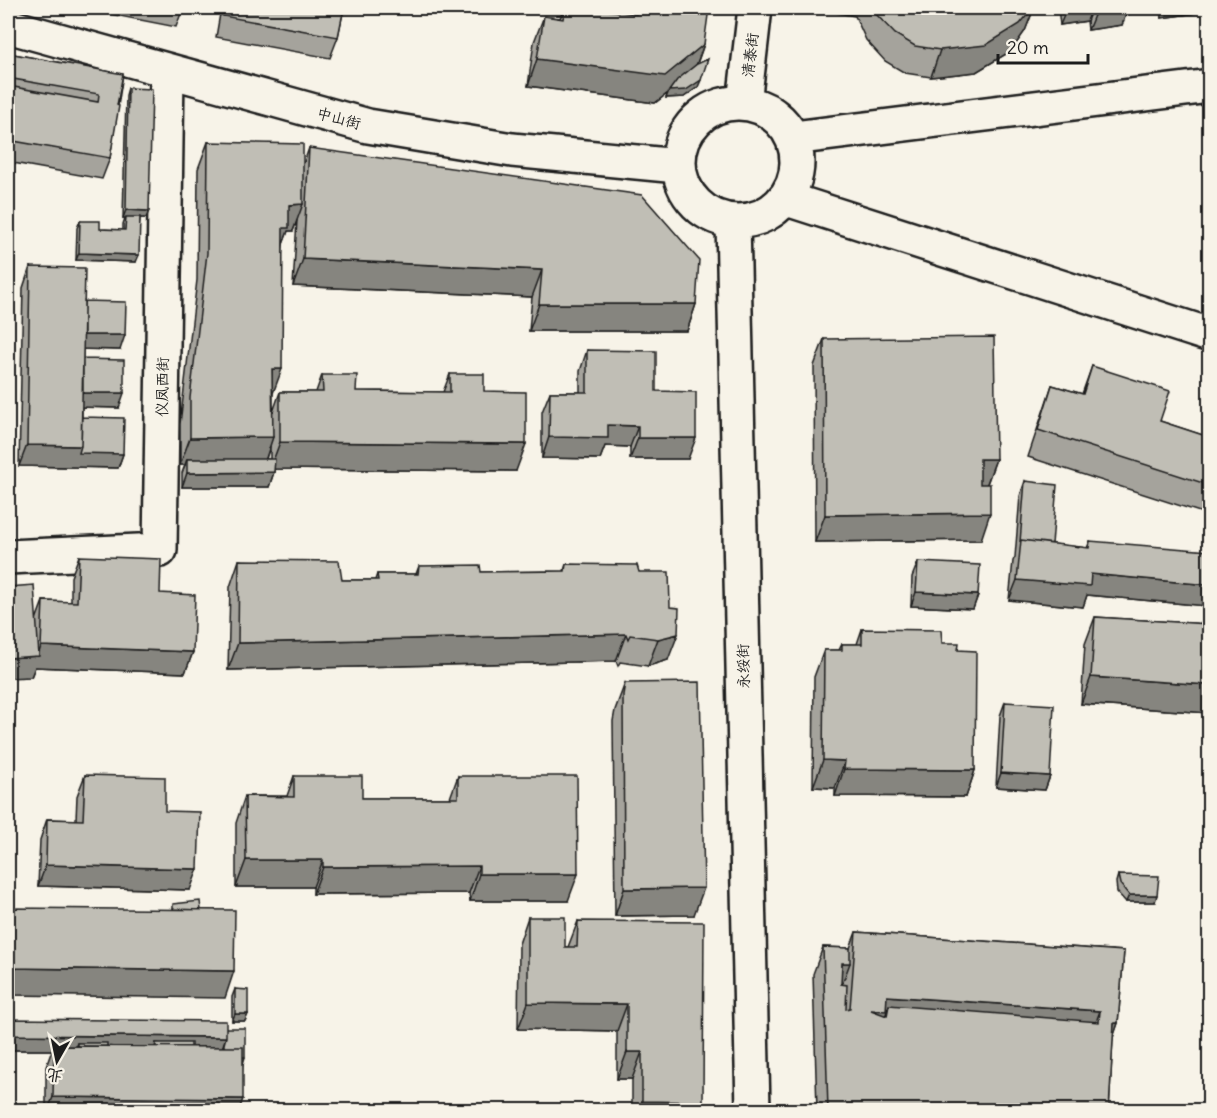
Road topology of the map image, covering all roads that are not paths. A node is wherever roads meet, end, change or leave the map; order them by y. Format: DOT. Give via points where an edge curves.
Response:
graph roads {
  1 [pos="755,8"];
  2 [pos="8,27"];
  3 [pos="167,72"];
  4 [pos="1209,86"];
  5 [pos="744,103"];
  6 [pos="793,138"];
  7 [pos="678,166"];
  8 [pos="784,201"];
  9 [pos="733,222"];
  10 [pos="1209,335"];
  11 [pos="8,557"];
  12 [pos="753,1110"];
  1 -- 5 [label="street, 清泰街"];
  2 -- 3 [label="street, 中山街"];
  3 -- 7 [label="street, 中山街" via="368,126 512,150"];
  3 -- 11 [label="street, 仪凤西街" via="160,550"];
  4 -- 6 [label="street"];
  5 -- 6 [label="street" via="764,108 781,120"];
  5 -- 7 [label="street" via="724,104 704,112 680,146"];
  6 -- 8 [label="street" via="798,163 795,183"];
  7 -- 9 [label="street" via="688,195 702,210"];
  8 -- 9 [label="street" via="773,212 754,220"];
  8 -- 10 [label="street"];
  9 -- 12 [label="street, 永绥街"];
}
